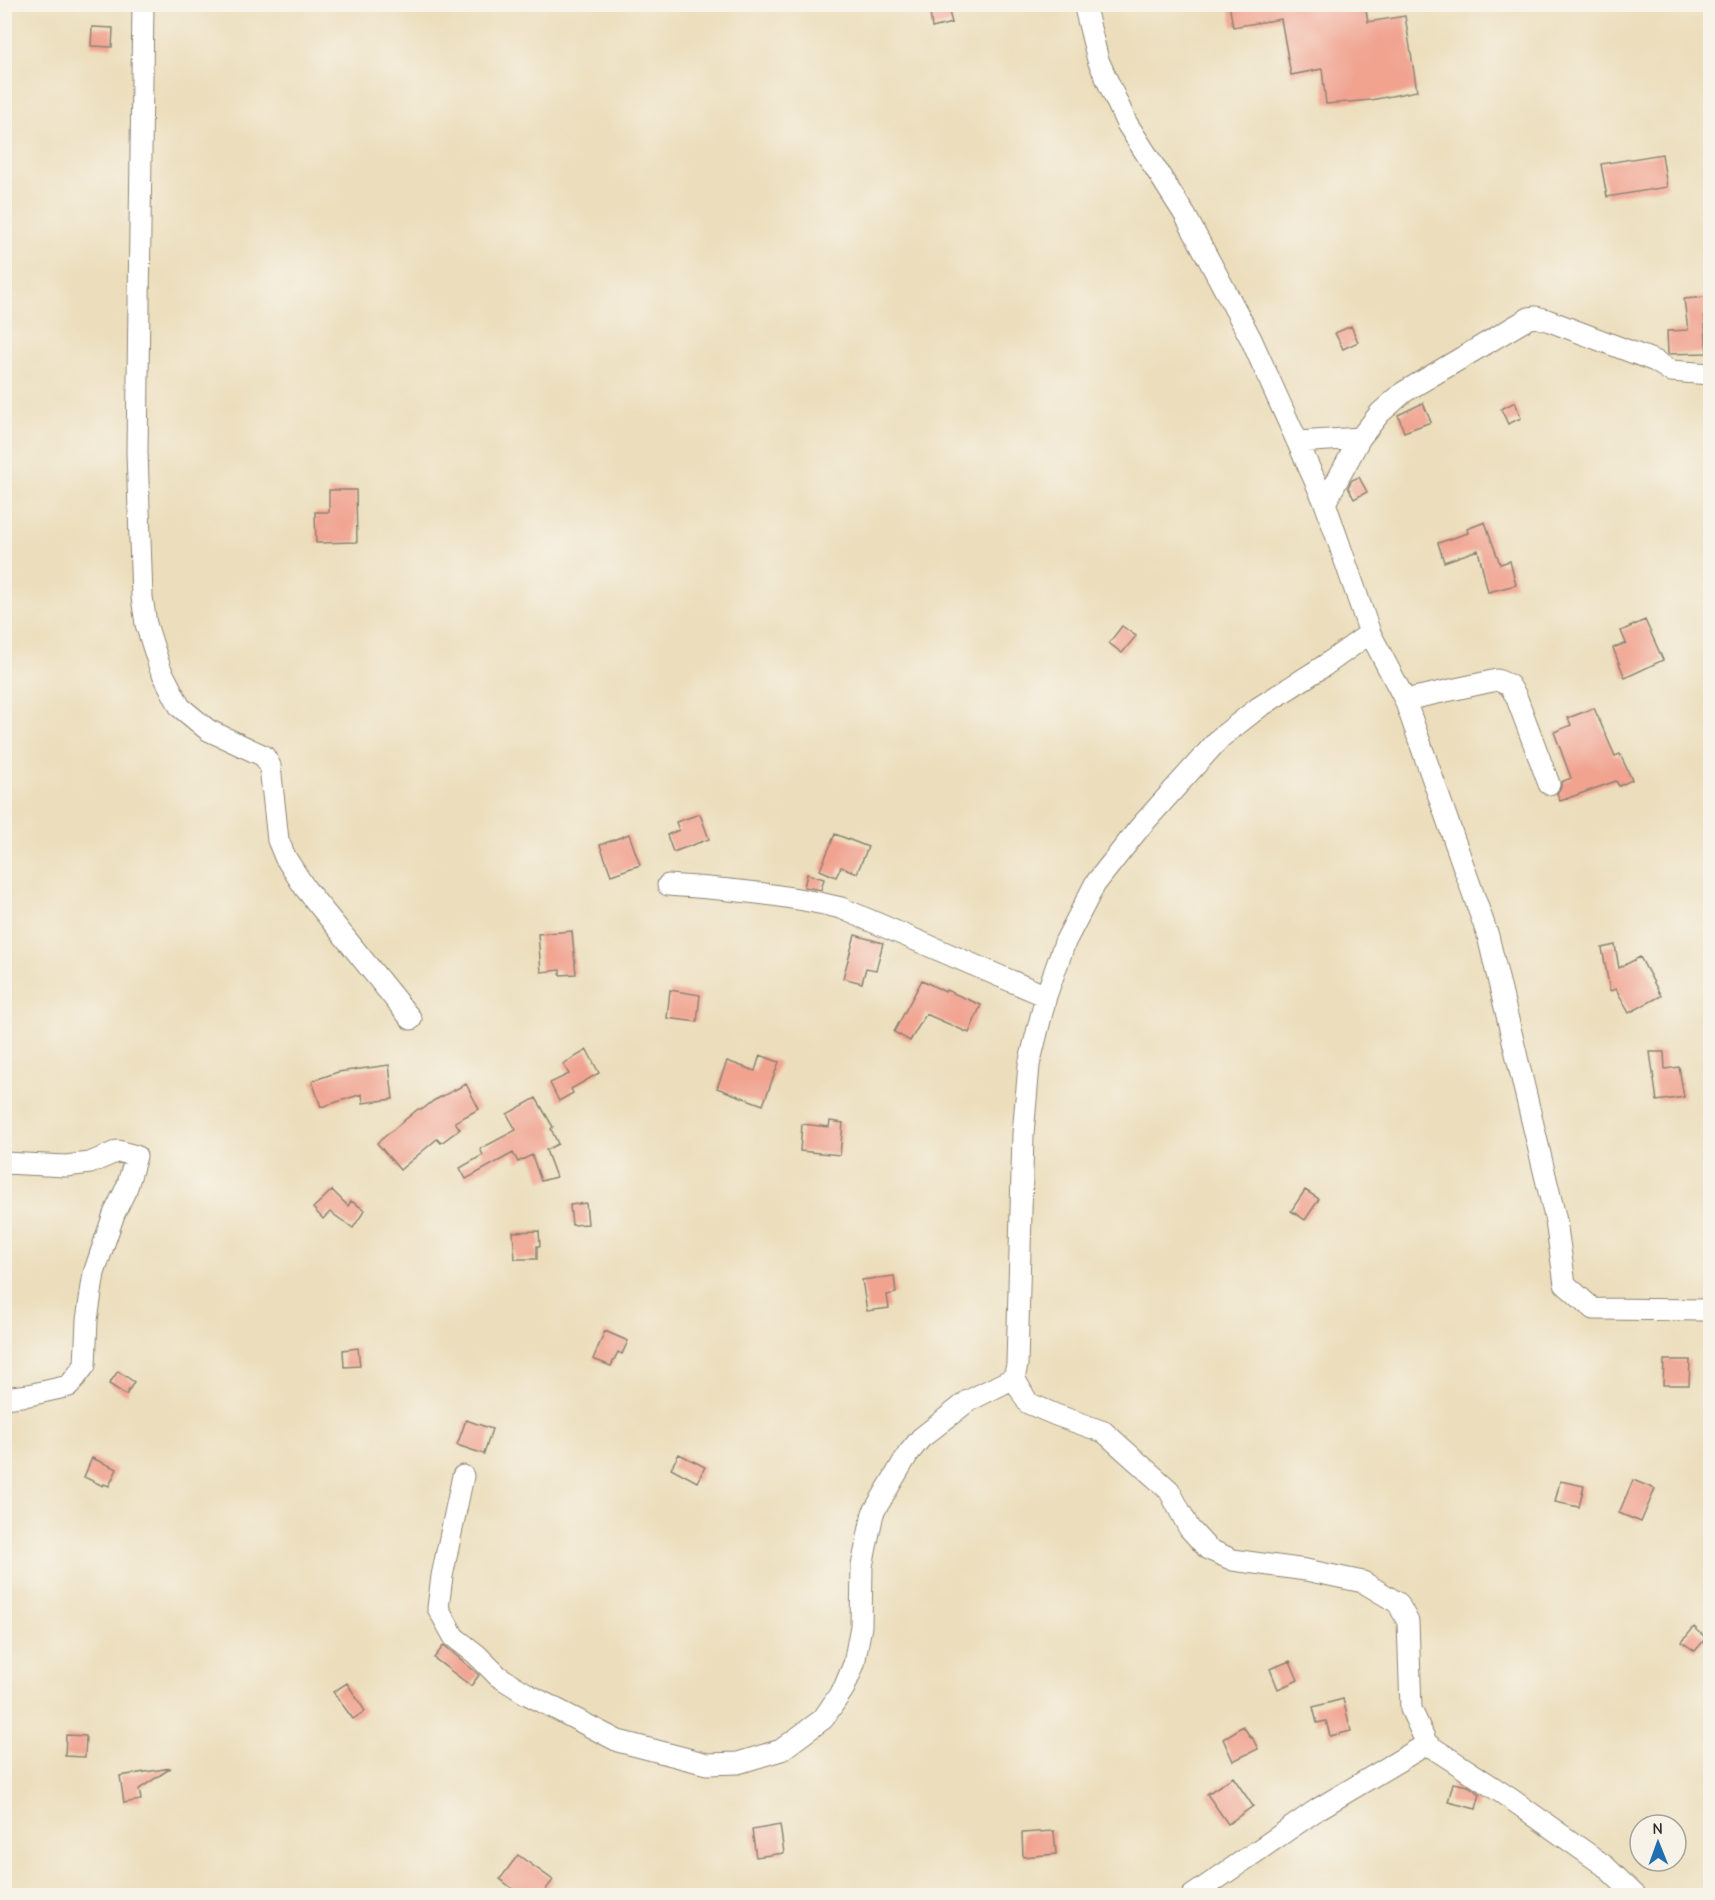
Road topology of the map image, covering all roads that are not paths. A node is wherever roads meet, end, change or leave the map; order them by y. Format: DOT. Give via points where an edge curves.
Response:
graph roads {
  1 [pos="143,4"];
  2 [pos="1084,4"];
  3 [pos="1710,375"];
  4 [pos="1360,438"];
  5 [pos="1298,442"];
  6 [pos="1325,504"];
  7 [pos="1370,633"];
  8 [pos="1405,700"];
  9 [pos="1549,784"];
  10 [pos="668,885"];
  11 [pos="1046,996"];
  12 [pos="411,1019"];
  13 [pos="4,1163"];
  14 [pos="1710,1310"];
  15 [pos="1014,1378"];
  16 [pos="4,1398"];
  17 [pos="463,1476"];
  18 [pos="1427,1744"];
  19 [pos="1192,1896"];
  20 [pos="1636,1896"];
  1 -- 12 [label="street" via="137,452 146,624 160,668 180,707 208,730 264,756 270,766 278,840 285,856"];
  2 -- 5 [label="street" via="1098,60 1126,122 1185,215 1251,339"];
  3 -- 4 [label="street" via="1671,372 1655,361 1547,320 1529,318 1404,392"];
  4 -- 5 [label="street"];
  4 -- 6 [label="street"];
  5 -- 6 [label="street"];
  6 -- 7 [label="street"];
  7 -- 8 [label="street"];
  7 -- 11 [label="street" via="1257,708 1205,754 1095,884 1065,942"];
  8 -- 9 [label="street" via="1497,680 1509,685"];
  8 -- 14 [label="street" via="1488,936 1556,1221 1565,1284 1593,1309"];
  10 -- 11 [label="street" via="754,892 841,908"];
  11 -- 15 [label="street" via="1029,1065 1023,1134"];
  13 -- 16 [label="street" via="66,1166 90,1163 118,1151 136,1156 94,1273 84,1365 69,1386"];
  15 -- 17 [label="street" via="968,1401 921,1438 873,1513 862,1566 861,1626 854,1664 844,1688 823,1719 781,1750 738,1763 707,1764 618,1741 498,1676 454,1637 438,1608"];
  15 -- 18 [label="street" via="1029,1403 1104,1432 1169,1490 1190,1528 1208,1549 1233,1560 1363,1582 1398,1603 1408,1622 1411,1709"];
  18 -- 19 [label="street" via="1318,1809"];
  18 -- 20 [label="street" via="1605,1866"];
}
